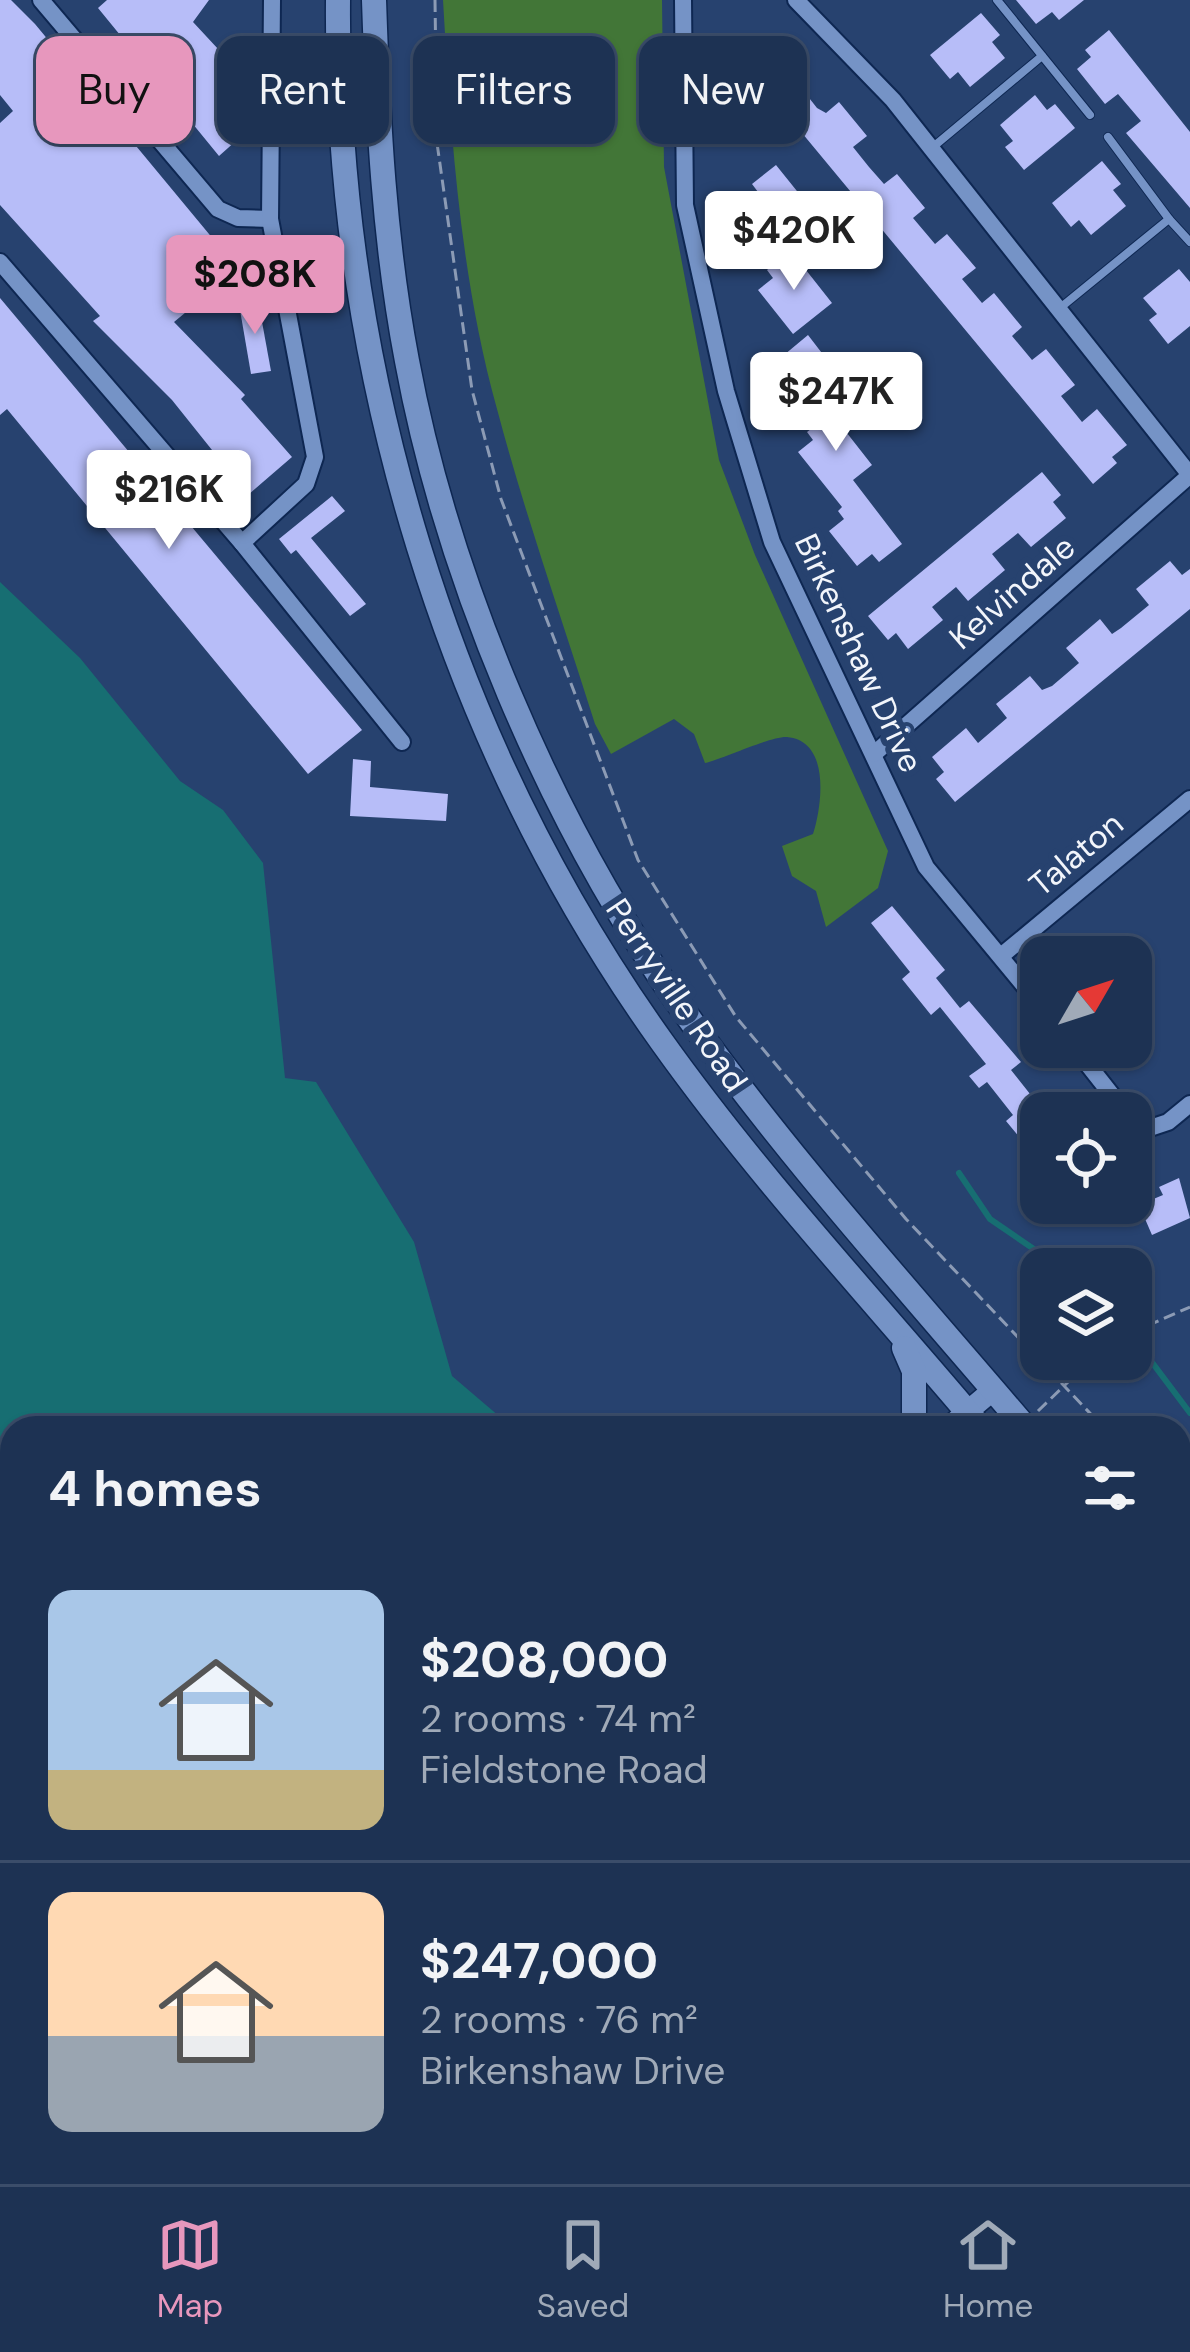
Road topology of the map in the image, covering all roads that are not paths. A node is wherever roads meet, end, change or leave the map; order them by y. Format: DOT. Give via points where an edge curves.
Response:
graph roads {
  1 [pos="41,0"];
  2 [pos="272,0"];
  3 [pos="338,0"];
  4 [pos="374,0"];
  5 [pos="683,0"];
  6 [pos="997,0"];
  7 [pos="806,4"];
  8 [pos="1042,56"];
  9 [pos="1090,115"];
  10 [pos="1108,137"];
  11 [pos="932,148"];
  12 [pos="270,218"];
  13 [pos="1169,218"];
  14 [pos="1190,242"];
  15 [pos="0,262"];
  16 [pos="1060,308"];
  17 [pos="1187,468"];
  18 [pos="242,543"];
  19 [pos="402,742"];
  20 [pos="874,754"];
  21 [pos="1190,799"];
  22 [pos="1001,956"];
  23 [pos="1020,980"];
  24 [pos="1091,1068"];
  25 [pos="1111,1092"];
  26 [pos="1190,1104"];
  27 [pos="1152,1121"];
  28 [pos="897,1329"];
  29 [pos="993,1390"];
  30 [pos="914,1416"];
  31 [pos="961,1416"];
  32 [pos="970,1416"];
  33 [pos="1016,1416"];
  1 -- 12 [label="street" via="218,209"];
  2 -- 12 [label="street"];
  3 -- 28 [label="main road, Perryville Road" via="343,161 361,304 416,540 488,731 592,933 662,1041"];
  4 -- 29 [label="main road, Perryville Road" via="380,176 404,340 454,539 515,704 583,847 675,998 810,1176"];
  5 -- 20 [label="street, Birkenshaw Drive" via="685,205 726,391 772,542"];
  6 -- 8 [label="lane"];
  7 -- 11 [label="street"];
  8 -- 9 [label="lane"];
  8 -- 11 [label="lane"];
  10 -- 13 [label="lane"];
  11 -- 16 [label="street"];
  12 -- 18 [label="street" via="315,457 306,484"];
  13 -- 14 [label="lane"];
  13 -- 16 [label="lane"];
  15 -- 18 [label="street"];
  16 -- 17 [label="street"];
  17 -- 20 [label="street, Kelvindale"];
  18 -- 19 [label="street"];
  20 -- 22 [label="street, Birkenshaw Drive" via="926,867"];
  21 -- 22 [label="street, Talaton"];
  22 -- 23 [label="street, Birkenshaw Drive"];
  24 -- 25 [label="street"];
  26 -- 27 [label="street" via="1168,1122"];
  28 -- 30 [label="main road" via="914,1371"];
  28 -- 31 [label="main road, Perryville Road"];
  29 -- 32 [label="street"];
  29 -- 33 [label="main road, Perryville Road"];
}
